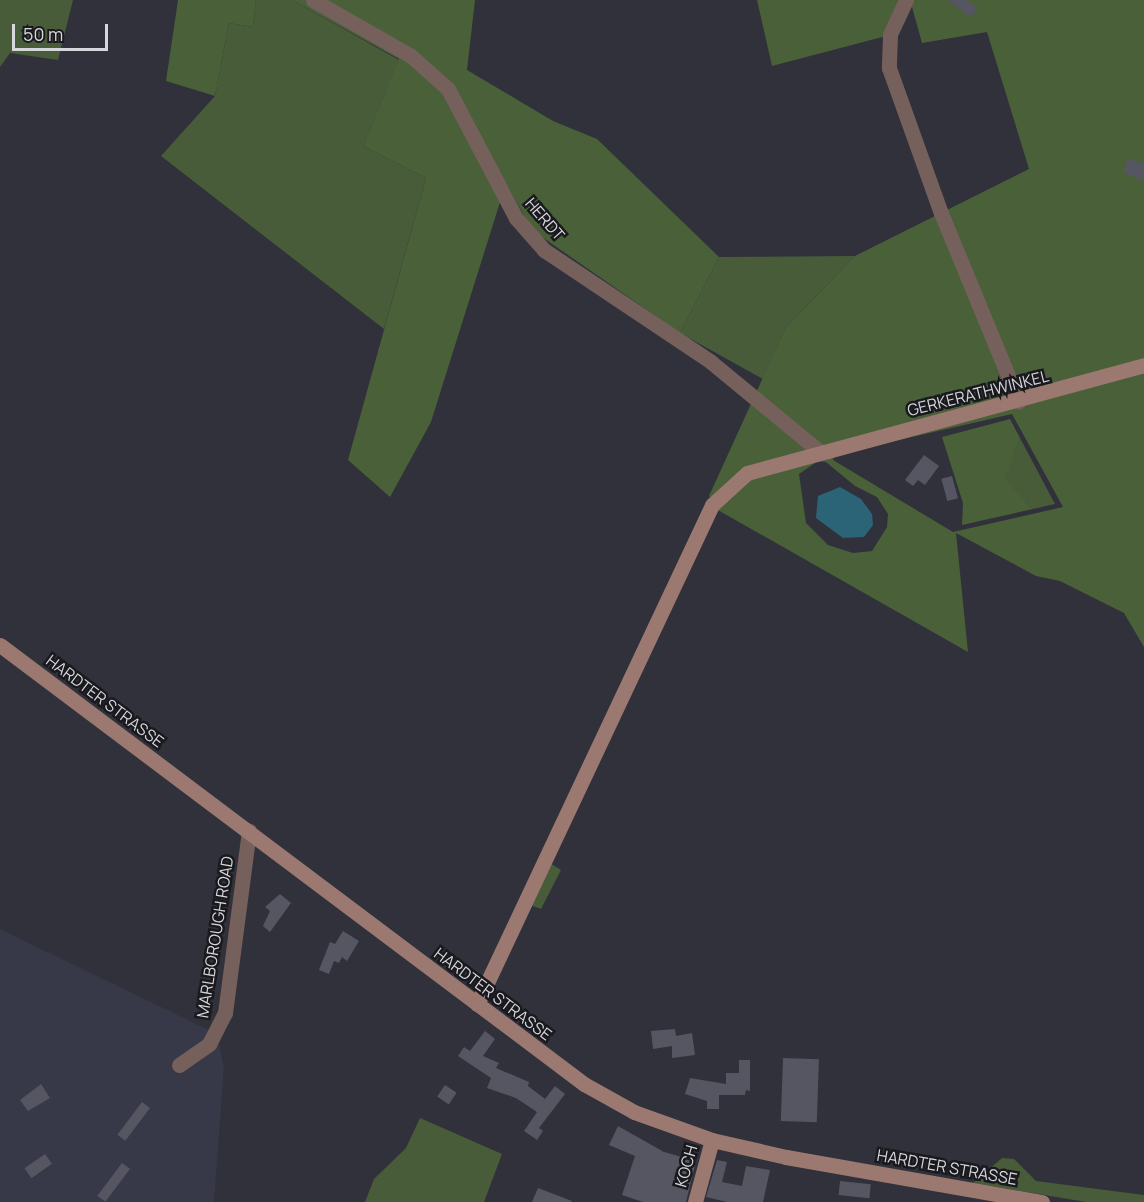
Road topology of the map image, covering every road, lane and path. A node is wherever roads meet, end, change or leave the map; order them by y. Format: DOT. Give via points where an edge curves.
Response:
graph roads {
  1 [pos="313,0"];
  2 [pos="906,0"];
  3 [pos="1144,365"];
  4 [pos="1019,402"];
  5 [pos="819,451"];
  6 [pos="0,645"];
  7 [pos="249,831"];
  8 [pos="477,1004"];
  9 [pos="179,1065"];
  10 [pos="712,1140"];
  11 [pos="695,1202"];
  12 [pos="1042,1202"];
  1 -- 5 [label="street, HERDT" via="411,56 448,89 516,218 544,250 711,362"];
  2 -- 4 [label="street" via="890,35 886,54 889,68 940,213"];
  3 -- 4 [label="main road, GERKERATHWINKEL"];
  4 -- 5 [label="main road, GERKERATHWINKEL"];
  5 -- 8 [label="main road, GERKERATHWINKEL" via="747,474 712,505"];
  6 -- 7 [label="main road, HARDTER STRASSE"];
  7 -- 8 [label="main road, HARDTER STRASSE"];
  7 -- 9 [label="street, MARLBOROUGH ROAD" via="225,1013 209,1044"];
  8 -- 10 [label="main road, HARDTER STRASSE" via="584,1084 634,1112"];
  10 -- 11 [label="main road, KOCH"];
  10 -- 12 [label="main road, HARDTER STRASSE"];
}
